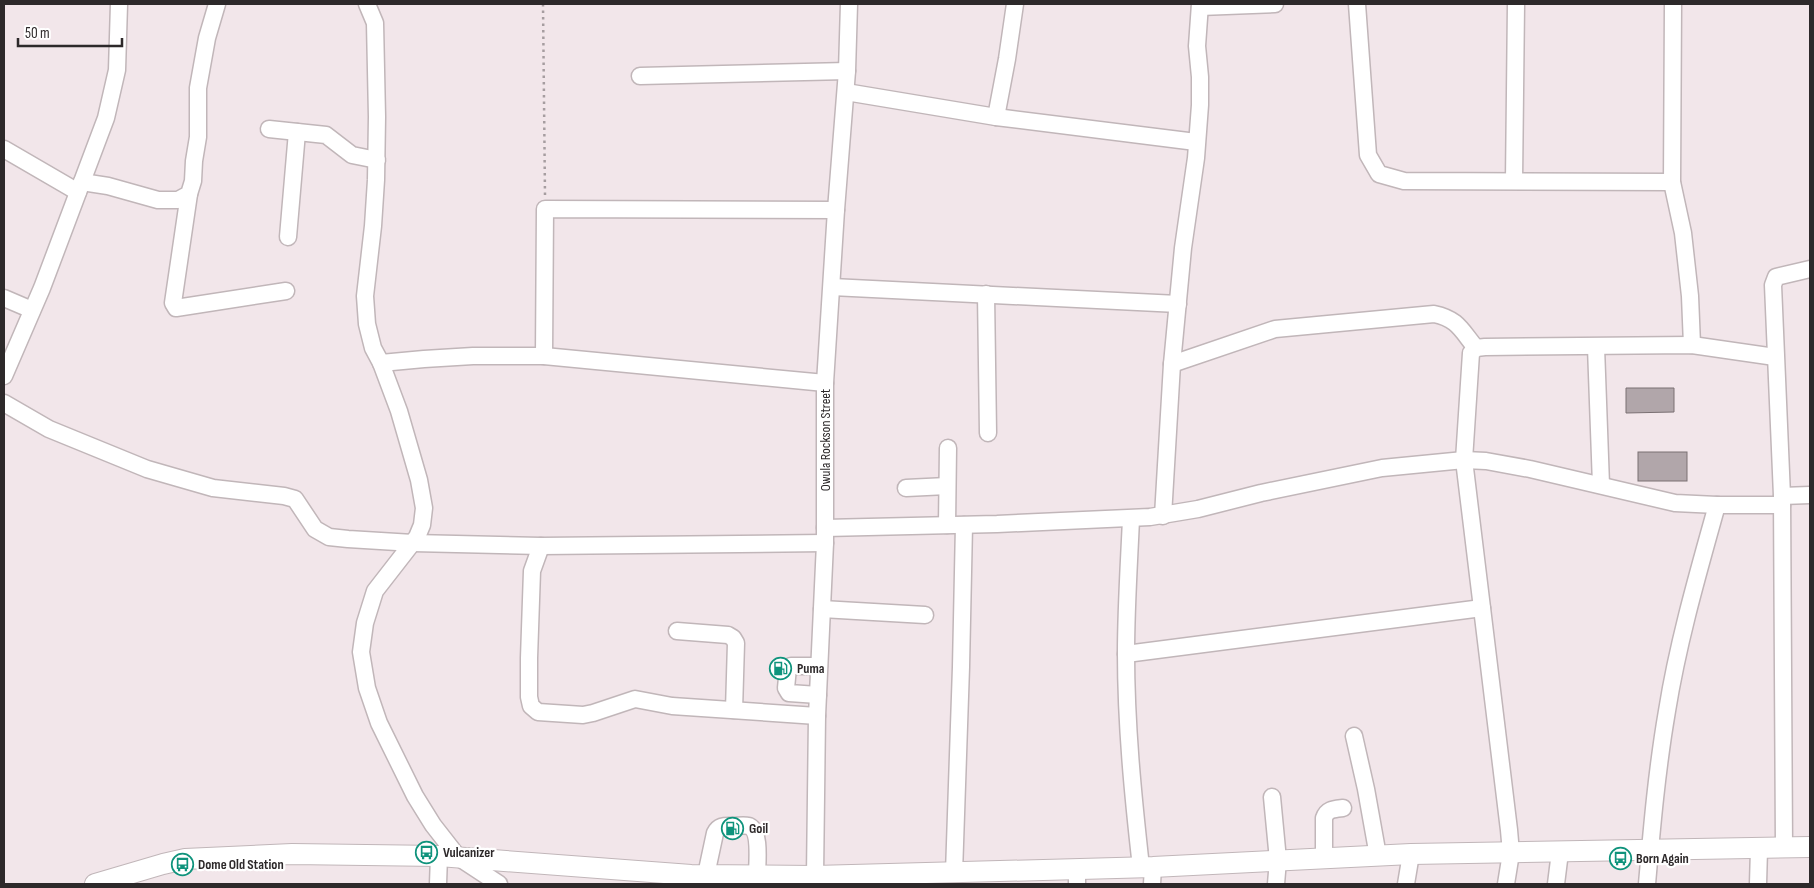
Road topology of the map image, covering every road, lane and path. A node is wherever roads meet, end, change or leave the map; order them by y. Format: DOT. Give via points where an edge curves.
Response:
graph roads {
  1 [pos="119,4"];
  2 [pos="217,4"];
  3 [pos="367,4"];
  4 [pos="543,4"];
  5 [pos="849,4"];
  6 [pos="1016,4"];
  7 [pos="1275,4"];
  8 [pos="1357,4"];
  9 [pos="1516,4"];
  10 [pos="1673,4"];
  11 [pos="1200,5"];
  12 [pos="847,71"];
  13 [pos="640,76"];
  14 [pos="846,92"];
  15 [pos="996,117"];
  16 [pos="269,129"];
  17 [pos="297,132"];
  18 [pos="1196,142"];
  19 [pos="4,149"];
  20 [pos="377,160"];
  21 [pos="1514,180"];
  22 [pos="1672,182"];
  23 [pos="80,187"];
  24 [pos="189,194"];
  25 [pos="545,209"];
  26 [pos="836,210"];
  27 [pos="288,236"];
  28 [pos="1810,269"];
  29 [pos="832,286"];
  30 [pos="286,291"];
  31 [pos="986,294"];
  32 [pos="4,298"];
  33 [pos="1178,304"];
  34 [pos="32,310"];
  35 [pos="1692,345"];
  36 [pos="1596,347"];
  37 [pos="1476,348"];
  38 [pos="544,356"];
  39 [pos="1776,358"];
  40 [pos="381,364"];
  41 [pos="1172,364"];
  42 [pos="4,376"];
  43 [pos="825,383"];
  44 [pos="4,403"];
  45 [pos="988,433"];
  46 [pos="948,448"];
  47 [pos="1464,460"];
  48 [pos="1601,485"];
  49 [pos="947,486"];
  50 [pos="906,488"];
  51 [pos="1810,495"];
  52 [pos="1782,500"];
  53 [pos="1717,505"];
  54 [pos="1163,516"];
  55 [pos="1131,519"];
  56 [pos="947,525"];
  57 [pos="964,525"];
  58 [pos="825,536"];
  59 [pos="412,543"];
  60 [pos="541,546"];
  61 [pos="1482,608"];
  62 [pos="822,609"];
  63 [pos="925,615"];
  64 [pos="677,631"];
  65 [pos="1126,654"];
  66 [pos="819,666"];
  67 [pos="818,695"];
  68 [pos="734,710"];
  69 [pos="817,716"];
  70 [pos="1354,736"];
  71 [pos="1272,797"];
  72 [pos="1342,808"];
  73 [pos="1810,847"];
  74 [pos="1784,848"];
  75 [pos="1650,849"];
  76 [pos="1759,849"];
  77 [pos="1560,852"];
  78 [pos="1510,853"];
  79 [pos="1411,854"];
  80 [pos="448,856"];
  81 [pos="1378,856"];
  82 [pos="1324,858"];
  83 [pos="1278,860"];
  84 [pos="954,873"];
  85 [pos="1149,873"];
  86 [pos="706,875"];
  87 [pos="757,876"];
  88 [pos="815,876"];
  89 [pos="1077,877"];
  90 [pos="906,879"];
  91 [pos="95,884"];
  92 [pos="438,884"];
  93 [pos="499,884"];
  94 [pos="1276,884"];
  95 [pos="1406,884"];
  96 [pos="1506,884"];
  97 [pos="1556,884"];
  98 [pos="1646,884"];
  99 [pos="1758,884"];
  1 -- 23 [label="street" via="117,70 106,118"];
  2 -- 24 [label="street" via="198,88 198,137"];
  3 -- 20 [label="street" via="375,23"];
  4 -- 25 [label="path"];
  5 -- 12 [label="street, Owula Rockson Street"];
  6 -- 15 [label="street"];
  7 -- 11 [label="street"];
  8 -- 21 [label="street" via="1368,155 1378,174 1404,181"];
  9 -- 21 [label="street"];
  10 -- 22 [label="street"];
  11 -- 18 [label="street" via="1197,46 1200,105"];
  12 -- 13 [label="street"];
  12 -- 14 [label="street, Owula Rockson Street"];
  14 -- 15 [label="street"];
  14 -- 26 [label="street, Owula Rockson Street"];
  15 -- 18 [label="street"];
  16 -- 17 [label="street"];
  17 -- 20 [label="street" via="326,135 352,155"];
  17 -- 27 [label="street"];
  18 -- 33 [label="street"];
  19 -- 23 [label="street"];
  20 -- 40 [label="street" via="365,296 367,324"];
  21 -- 22 [label="street"];
  22 -- 35 [label="street" via="1683,233"];
  23 -- 24 [label="street" via="108,186 158,200 178,200"];
  23 -- 34 [label="street"];
  24 -- 30 [label="street" via="173,303 176,308"];
  25 -- 26 [label="street"];
  25 -- 38 [label="street"];
  26 -- 29 [label="street, Owula Rockson Street"];
  28 -- 39 [label="street" via="1774,280"];
  29 -- 31 [label="street"];
  29 -- 43 [label="street, Owula Rockson Street"];
  31 -- 33 [label="street"];
  31 -- 45 [label="street"];
  32 -- 34 [label="street"];
  33 -- 41 [label="street"];
  34 -- 42 [label="street"];
  35 -- 36 [label="street"];
  35 -- 39 [label="street"];
  36 -- 37 [label="street"];
  36 -- 48 [label="street"];
  37 -- 41 [label="street" via="1449,317 1434,314 1275,329"];
  37 -- 47 [label="street" via="1471,353"];
  38 -- 40 [label="street" via="472,356"];
  38 -- 43 [label="street"];
  39 -- 52 [label="street"];
  40 -- 59 [label="street" via="399,411 424,508 422,526"];
  41 -- 54 [label="street"];
  43 -- 58 [label="street, Owula Rockson Street"];
  44 -- 59 [label="street" via="48,430 147,469 213,488 295,499 315,529 329,537"];
  46 -- 49 [label="street"];
  47 -- 48 [label="street" via="1495,463"];
  47 -- 54 [label="street" via="1382,468"];
  47 -- 61 [label="street"];
  48 -- 53 [label="street" via="1675,503"];
  49 -- 50 [label="street"];
  49 -- 56 [label="street"];
  51 -- 52 [label="street"];
  52 -- 53 [label="street"];
  52 -- 74 [label="street"];
  53 -- 75 [label="street" via="1696,578 1667,710"];
  54 -- 55 [label="street"];
  55 -- 57 [label="street"];
  55 -- 65 [label="street"];
  56 -- 57 [label="street"];
  56 -- 58 [label="street"];
  57 -- 84 [label="street"];
  58 -- 60 [label="street"];
  58 -- 62 [label="street, Owula Rockson Street"];
  59 -- 60 [label="street"];
  59 -- 80 [label="street" via="375,591 365,623 361,652 367,688 379,723"];
  60 -- 68 [label="street" via="532,571 529,658 529,697 531,706 538,712 583,715 635,699 672,706"];
  61 -- 65 [label="street"];
  61 -- 78 [label="street"];
  62 -- 63 [label="street"];
  62 -- 66 [label="street, Owula Rockson Street"];
  64 -- 68 [label="street" via="734,638"];
  65 -- 85 [label="street" via="1131,780"];
  66 -- 67 [label="street, Owula Rockson Street"];
  66 -- 67 [label="street" via="792,666 786,671 786,688 790,693"];
  67 -- 69 [label="street, Owula Rockson Street"];
  68 -- 69 [label="street"];
  69 -- 88 [label="street, Owula Rockson Street"];
  70 -- 81 [label="street"];
  71 -- 83 [label="street"];
  72 -- 82 [label="street" via="1329,810 1324,818"];
  73 -- 74 [label="main road"];
  74 -- 76 [label="main road"];
  75 -- 76 [label="main road"];
  75 -- 77 [label="main road"];
  75 -- 98 [label="street"];
  76 -- 99 [label="street"];
  77 -- 78 [label="main road"];
  77 -- 97 [label="street"];
  78 -- 79 [label="main road"];
  78 -- 96 [label="street"];
  79 -- 81 [label="main road"];
  79 -- 95 [label="street"];
  80 -- 86 [label="main road"];
  80 -- 91 [label="main road" via="292,854 194,858"];
  80 -- 92 [label="street"];
  80 -- 93 [label="street"];
  81 -- 82 [label="main road"];
  82 -- 83 [label="main road"];
  83 -- 85 [label="main road"];
  83 -- 94 [label="street"];
  84 -- 89 [label="main road"];
  84 -- 90 [label="main road"];
  85 -- 89 [label="main road"];
  86 -- 87 [label="main road"];
  86 -- 87 [label="street" via="718,828 748,826 757,836"];
  87 -- 88 [label="main road"];
  88 -- 90 [label="main road"];
}
